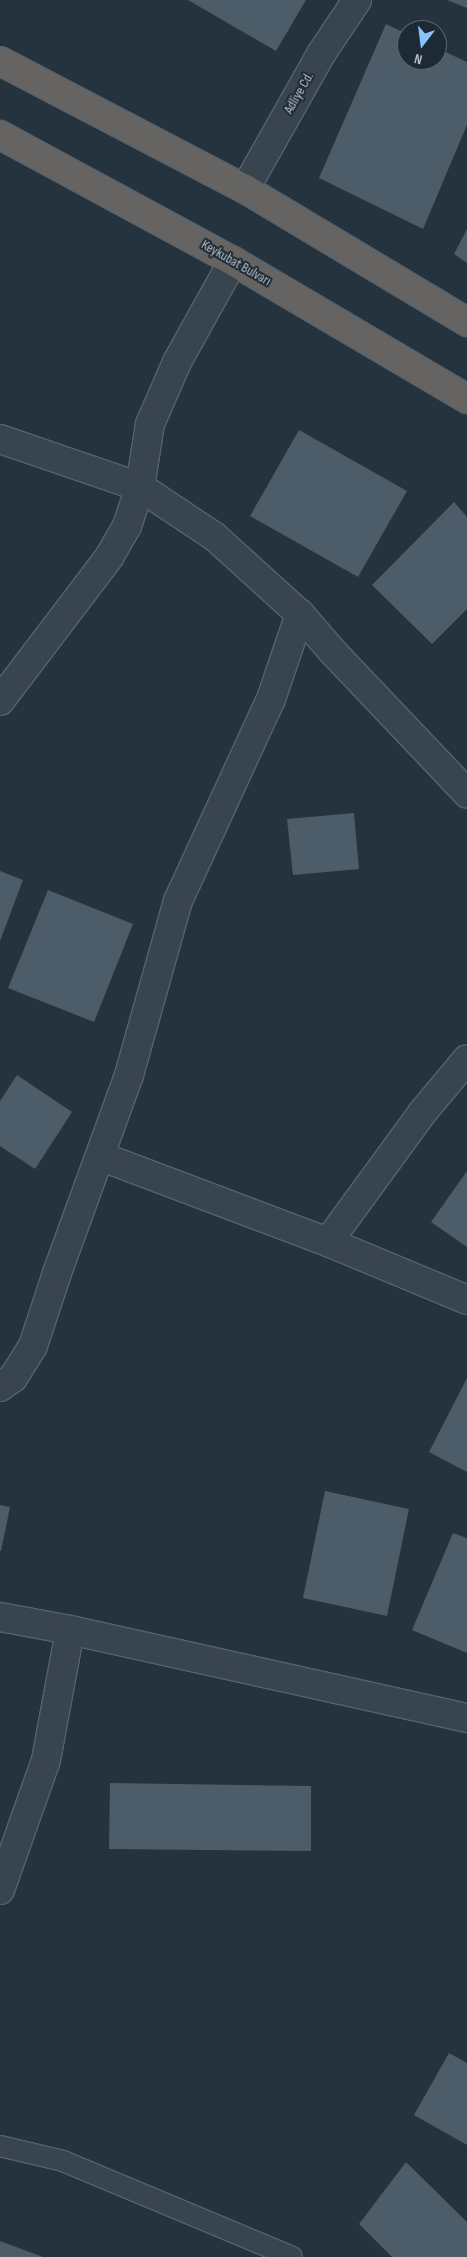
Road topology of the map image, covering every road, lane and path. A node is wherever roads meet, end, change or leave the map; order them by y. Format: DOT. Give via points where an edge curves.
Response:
graph roads {
  1 [pos="358,0"];
  2 [pos="0,60"];
  3 [pos="0,136"];
  4 [pos="244,189"];
  5 [pos="233,261"];
  6 [pos="467,322"];
  7 [pos="467,399"];
  8 [pos="0,439"];
  9 [pos="140,487"];
  10 [pos="300,614"];
  11 [pos="0,701"];
  12 [pos="467,793"];
  13 [pos="467,1059"];
  14 [pos="100,1156"];
  15 [pos="328,1242"];
  16 [pos="467,1300"];
  17 [pos="0,1387"];
  18 [pos="0,1617"];
  19 [pos="70,1630"];
  20 [pos="467,1718"];
  21 [pos="0,1890"];
  22 [pos="0,2146"];
  23 [pos="292,2257"];
  1 -- 4 [label="street, Adliye Cd." via="321,54"];
  2 -- 4 [label="highway"];
  3 -- 5 [label="highway, Keykubat Bulvarı"];
  4 -- 6 [label="highway"];
  5 -- 7 [label="highway, Keykubat Bulvarı"];
  5 -- 9 [label="street" via="177,362 150,424"];
  8 -- 9 [label="street"];
  9 -- 10 [label="street" via="215,537"];
  9 -- 11 [label="street" via="126,526 110,556"];
  10 -- 12 [label="street"];
  10 -- 14 [label="street" via="271,699 178,901 129,1075"];
  13 -- 15 [label="street" via="422,1113"];
  14 -- 15 [label="street"];
  14 -- 17 [label="street" via="56,1273 33,1346 13,1378"];
  15 -- 16 [label="street"];
  18 -- 19 [label="street"];
  19 -- 20 [label="street"];
  19 -- 21 [label="street" via="46,1760"];
  22 -- 23 [label="lane" via="63,2160"];
}
